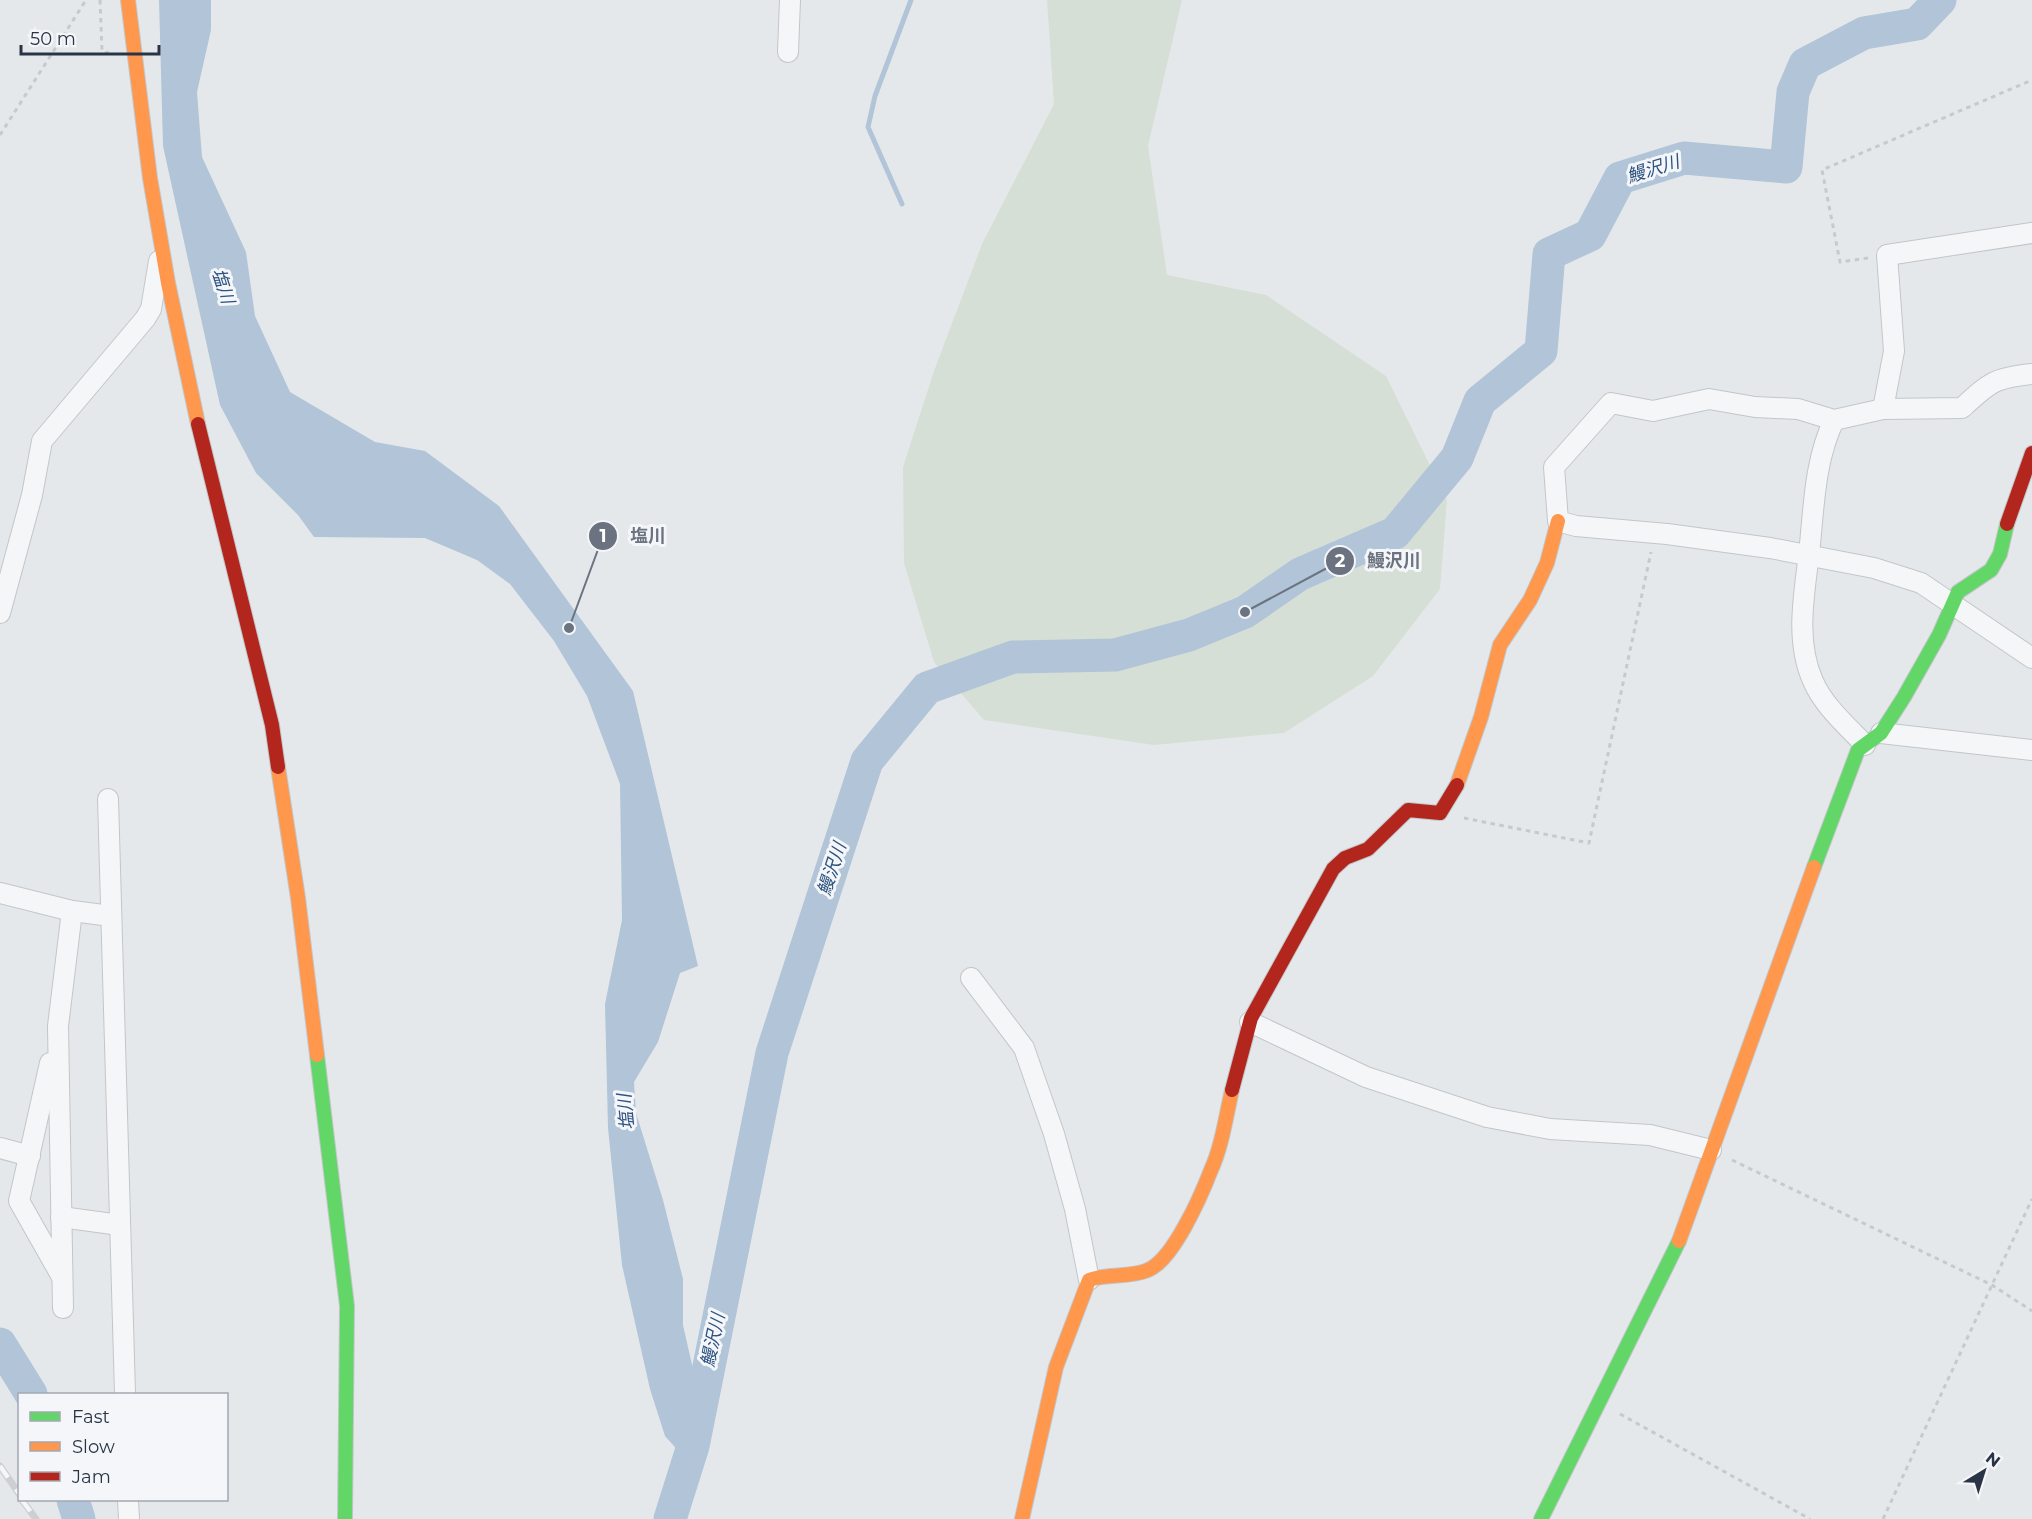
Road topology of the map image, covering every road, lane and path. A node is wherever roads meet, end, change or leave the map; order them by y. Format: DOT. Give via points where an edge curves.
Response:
graph roads {
  1 [pos="86,0"];
  2 [pos="128,0"];
  3 [pos="790,0"];
  4 [pos="788,52"];
  5 [pos="2032,80"];
  6 [pos="0,135"];
  7 [pos="2032,233"];
  8 [pos="162,243"];
  9 [pos="1887,255"];
  10 [pos="2032,374"];
  11 [pos="1883,409"];
  12 [pos="1834,420"];
  13 [pos="2032,453"];
  14 [pos="1557,521"];
  15 [pos="1655,533"];
  16 [pos="1809,555"];
  17 [pos="1953,605"];
  18 [pos="0,613"];
  19 [pos="2032,658"];
  20 [pos="1873,739"];
  21 [pos="2032,750"];
  22 [pos="108,799"];
  23 [pos="1440,813"];
  24 [pos="0,893"];
  25 [pos="72,911"];
  26 [pos="111,916"];
  27 [pos="971,978"];
  28 [pos="1250,1022"];
  29 [pos="58,1031"];
  30 [pos="0,1148"];
  31 [pos="1711,1150"];
  32 [pos="30,1156"];
  33 [pos="2032,1199"];
  34 [pos="61,1217"];
  35 [pos="120,1225"];
  36 [pos="62,1278"];
  37 [pos="1089,1280"];
  38 [pos="1992,1285"];
  39 [pos="63,1308"];
  40 [pos="2032,1311"];
  41 [pos="125,1393"];
  42 [pos="1598,1401"];
  43 [pos="128,1501"];
  44 [pos="129,1519"];
  45 [pos="345,1519"];
  46 [pos="1022,1519"];
  47 [pos="1541,1519"];
  48 [pos="1810,1519"];
  49 [pos="1883,1519"];
  1 -- 6 [label="path"];
  2 -- 8 [label="street"];
  3 -- 4 [label="street"];
  5 -- 9 [label="path" via="1822,170 1840,262"];
  7 -- 9 [label="street"];
  8 -- 18 [label="street" via="151,309 145,319 42,441 32,495"];
  8 -- 45 [label="street" via="201,439 272,726 298,898 347,1306"];
  9 -- 11 [label="street" via="1894,351"];
  10 -- 11 [label="street" via="1991,382 1962,408"];
  11 -- 12 [label="street"];
  12 -- 14 [label="street" via="1798,409 1709,399 1653,411 1611,403 1554,467"];
  12 -- 16 [label="street" via="1816,474"];
  13 -- 17 [label="street" via="2009,515 2000,554 1991,570 1958,592"];
  14 -- 15 [label="street"];
  14 -- 23 [label="street" via="1547,563 1530,600 1500,645 1481,717 1457,784"];
  15 -- 16 [label="street"];
  15 -- 23 [label="path" via="1589,843"];
  16 -- 17 [label="street" via="1874,568 1921,583"];
  16 -- 20 [label="street" via="1802,630 1813,681 1831,709"];
  17 -- 19 [label="street"];
  17 -- 20 [label="street" via="1904,697"];
  20 -- 21 [label="street"];
  20 -- 31 [label="street" via="1858,750"];
  22 -- 26 [label="street"];
  23 -- 28 [label="street" via="1408,810 1368,849 1345,858 1333,869"];
  24 -- 25 [label="street"];
  25 -- 26 [label="street"];
  25 -- 29 [label="street"];
  26 -- 35 [label="street"];
  27 -- 37 [label="street" via="1024,1048 1063,1166"];
  28 -- 31 [label="street" via="1366,1077 1487,1117 1550,1129 1650,1134"];
  28 -- 37 [label="street" via="1212,1169 1177,1238 1162,1261 1147,1271"];
  29 -- 32 [label="street"];
  29 -- 34 [label="street"];
  30 -- 32 [label="street"];
  31 -- 38 [label="path"];
  31 -- 42 [label="street" via="1677,1247"];
  32 -- 36 [label="street" via="19,1201"];
  33 -- 38 [label="path"];
  34 -- 35 [label="street"];
  34 -- 36 [label="street"];
  35 -- 41 [label="street"];
  36 -- 39 [label="street"];
  37 -- 46 [label="street" via="1077,1304 1043,1418"];
  38 -- 40 [label="path"];
  38 -- 49 [label="path"];
  42 -- 47 [label="street"];
  42 -- 48 [label="path"];
  43 -- 44 [label="street"];
}
